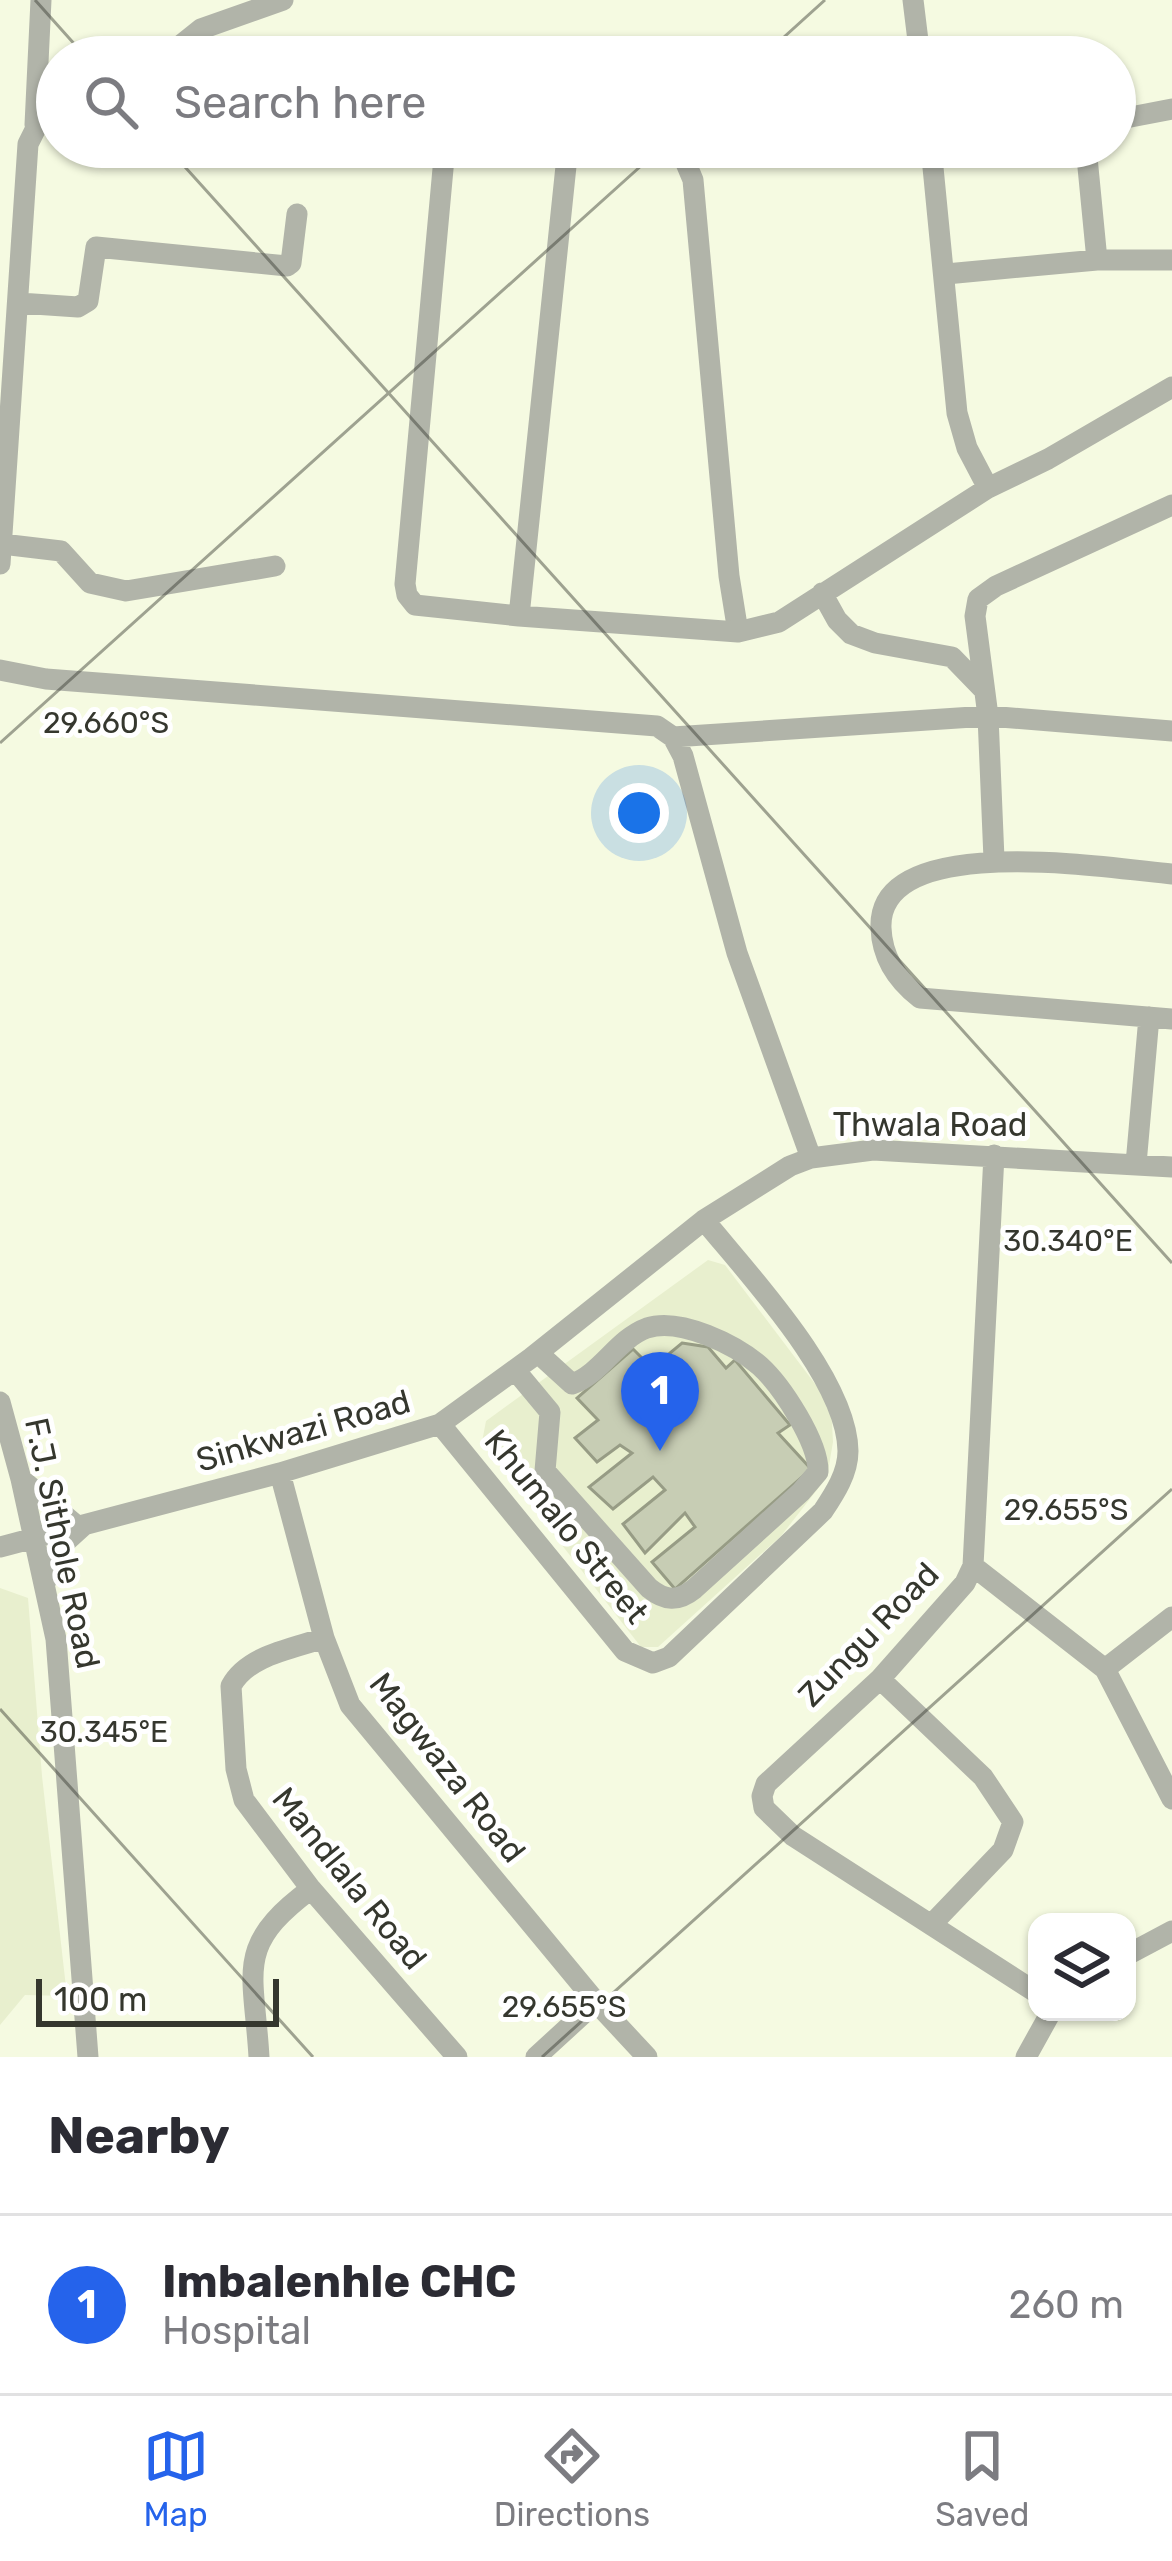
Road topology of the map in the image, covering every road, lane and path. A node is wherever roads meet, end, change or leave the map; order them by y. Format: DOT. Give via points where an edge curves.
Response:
graph roads {
  1 [pos="41,0"];
  2 [pos="283,0"];
  3 [pos="913,0"];
  4 [pos="39,36"];
  5 [pos="191,36"];
  6 [pos="917,36"];
  7 [pos="36,104"];
  8 [pos="1172,109"];
  9 [pos="1136,117"];
  10 [pos="35,125"];
  11 [pos="443,168"];
  12 [pos="566,168"];
  13 [pos="688,168"];
  14 [pos="933,168"];
  15 [pos="1088,168"];
  16 [pos="297,214"];
  17 [pos="1097,260"];
  18 [pos="1172,260"];
  19 [pos="946,274"];
  20 [pos="19,303"];
  21 [pos="1172,387"];
  22 [pos="7,407"];
  23 [pos="988,488"];
  24 [pos="1172,505"];
  25 [pos="2,544"];
  26 [pos="0,563"];
  27 [pos="275,566"];
  28 [pos="822,593"];
  29 [pos="519,616"];
  30 [pos="739,632"];
  31 [pos="0,670"];
  32 [pos="984,690"];
  33 [pos="988,716"];
  34 [pos="1172,730"];
  35 [pos="674,736"];
  36 [pos="994,859"];
  37 [pos="1172,874"];
  38 [pos="1161,1018"];
  39 [pos="994,1155"];
  40 [pos="811,1158"];
  41 [pos="1136,1164"];
  42 [pos="1172,1166"];
  43 [pos="704,1220"];
  44 [pos="538,1353"];
  45 [pos="515,1370"];
  46 [pos="0,1402"];
  47 [pos="440,1424"];
  48 [pos="280,1473"];
  49 [pos="21,1479"];
  50 [pos="82,1524"];
  51 [pos="34,1537"];
  52 [pos="0,1547"];
  53 [pos="973,1566"];
  54 [pos="44,1585"];
  55 [pos="1172,1617"];
  56 [pos="324,1638"];
  57 [pos="1105,1669"];
  58 [pos="880,1679"];
  59 [pos="1172,1799"];
  60 [pos="311,1889"];
  61 [pos="932,1924"];
  62 [pos="1172,1931"];
  63 [pos="1136,1950"];
  64 [pos="1028,1988"];
  65 [pos="596,2002"];
  66 [pos="1046,2021"];
  67 [pos="88,2057"];
  68 [pos="259,2057"];
  69 [pos="457,2057"];
  70 [pos="536,2057"];
  71 [pos="647,2057"];
  72 [pos="1026,2057"];
  1 -- 4 [label="street"];
  2 -- 5 [label="street"];
  3 -- 6 [label="street"];
  7 -- 10 [label="street"];
  8 -- 9 [label="street"];
  10 -- 20 [label="street"];
  11 -- 29 [label="street" via="407,596 415,605"];
  12 -- 29 [label="street"];
  13 -- 30 [label="street"];
  14 -- 19 [label="street"];
  15 -- 17 [label="street"];
  16 -- 20 [label="street" via="287,266 96,247 88,301"];
  17 -- 18 [label="street"];
  17 -- 19 [label="street"];
  19 -- 23 [label="street" via="957,413"];
  20 -- 22 [label="street"];
  21 -- 23 [label="street"];
  22 -- 25 [label="street"];
  23 -- 28 [label="street"];
  24 -- 32 [label="street" via="984,592 975,616"];
  25 -- 26 [label="street"];
  25 -- 27 [label="street" via="61,551 91,584 126,591"];
  28 -- 30 [label="street" via="779,622"];
  28 -- 32 [label="street" via="851,634 952,657"];
  29 -- 30 [label="street"];
  31 -- 35 [label="street" via="657,726"];
  32 -- 33 [label="street"];
  33 -- 34 [label="street"];
  33 -- 35 [label="street"];
  33 -- 36 [label="street"];
  35 -- 40 [label="street" via="737,953"];
  36 -- 37 [label="street"];
  36 -- 38 [label="street" via="918,877 888,897 881,931 905,987 920,998"];
  38 -- 41 [label="street"];
  39 -- 40 [label="street, Thwala Road" via="873,1150"];
  39 -- 41 [label="street, Thwala Road"];
  39 -- 53 [label="street, Zungu Road"];
  40 -- 43 [label="street, Thwala Road"];
  41 -- 42 [label="street, Thwala Road"];
  43 -- 44 [label="street, Sinkwazi Road"];
  43 -- 47 [label="street, Khumalo Street" via="819,1370 848,1450 823,1511 668,1658 653,1663 625,1651"];
  44 -- 45 [label="street, Sinkwazi Road"];
  44 -- 45 [label="street" via="572,1384 648,1328 686,1329 727,1345 777,1385 813,1446 818,1472 694,1589 666,1599 545,1471 550,1412"];
  45 -- 47 [label="street, Sinkwazi Road"];
  46 -- 49 [label="street, F.J. Sithole Road"];
  47 -- 48 [label="street, Sinkwazi Road"];
  48 -- 50 [label="street, Sinkwazi Road"];
  48 -- 56 [label="street, Magwaza Road"];
  49 -- 50 [label="street"];
  49 -- 51 [label="street, F.J. Sithole Road"];
  50 -- 51 [label="street, Sinkwazi Road"];
  50 -- 54 [label="street" via="61,1546"];
  51 -- 52 [label="street, Sinkwazi Road"];
  51 -- 54 [label="street, F.J. Sithole Road"];
  53 -- 57 [label="street"];
  53 -- 58 [label="street, Zungu Road"];
  54 -- 67 [label="street, F.J. Sithole Road" via="56,1639"];
  55 -- 57 [label="street"];
  56 -- 60 [label="street, Mandlala Road" via="264,1658 231,1686 244,1800"];
  56 -- 65 [label="street, Magwaza Road" via="350,1705 376,1741"];
  57 -- 59 [label="street"];
  58 -- 61 [label="street" via="983,1777 1013,1822 1003,1850"];
  58 -- 61 [label="street, Zungu Road" via="761,1796 793,1836"];
  60 -- 68 [label="street" via="259,1937"];
  60 -- 69 [label="street, Mandlala Road"];
  61 -- 64 [label="street, Zungu Road"];
  62 -- 63 [label="street"];
  65 -- 70 [label="street"];
  65 -- 71 [label="street, Magwaza Road"];
  66 -- 72 [label="street"];
}
